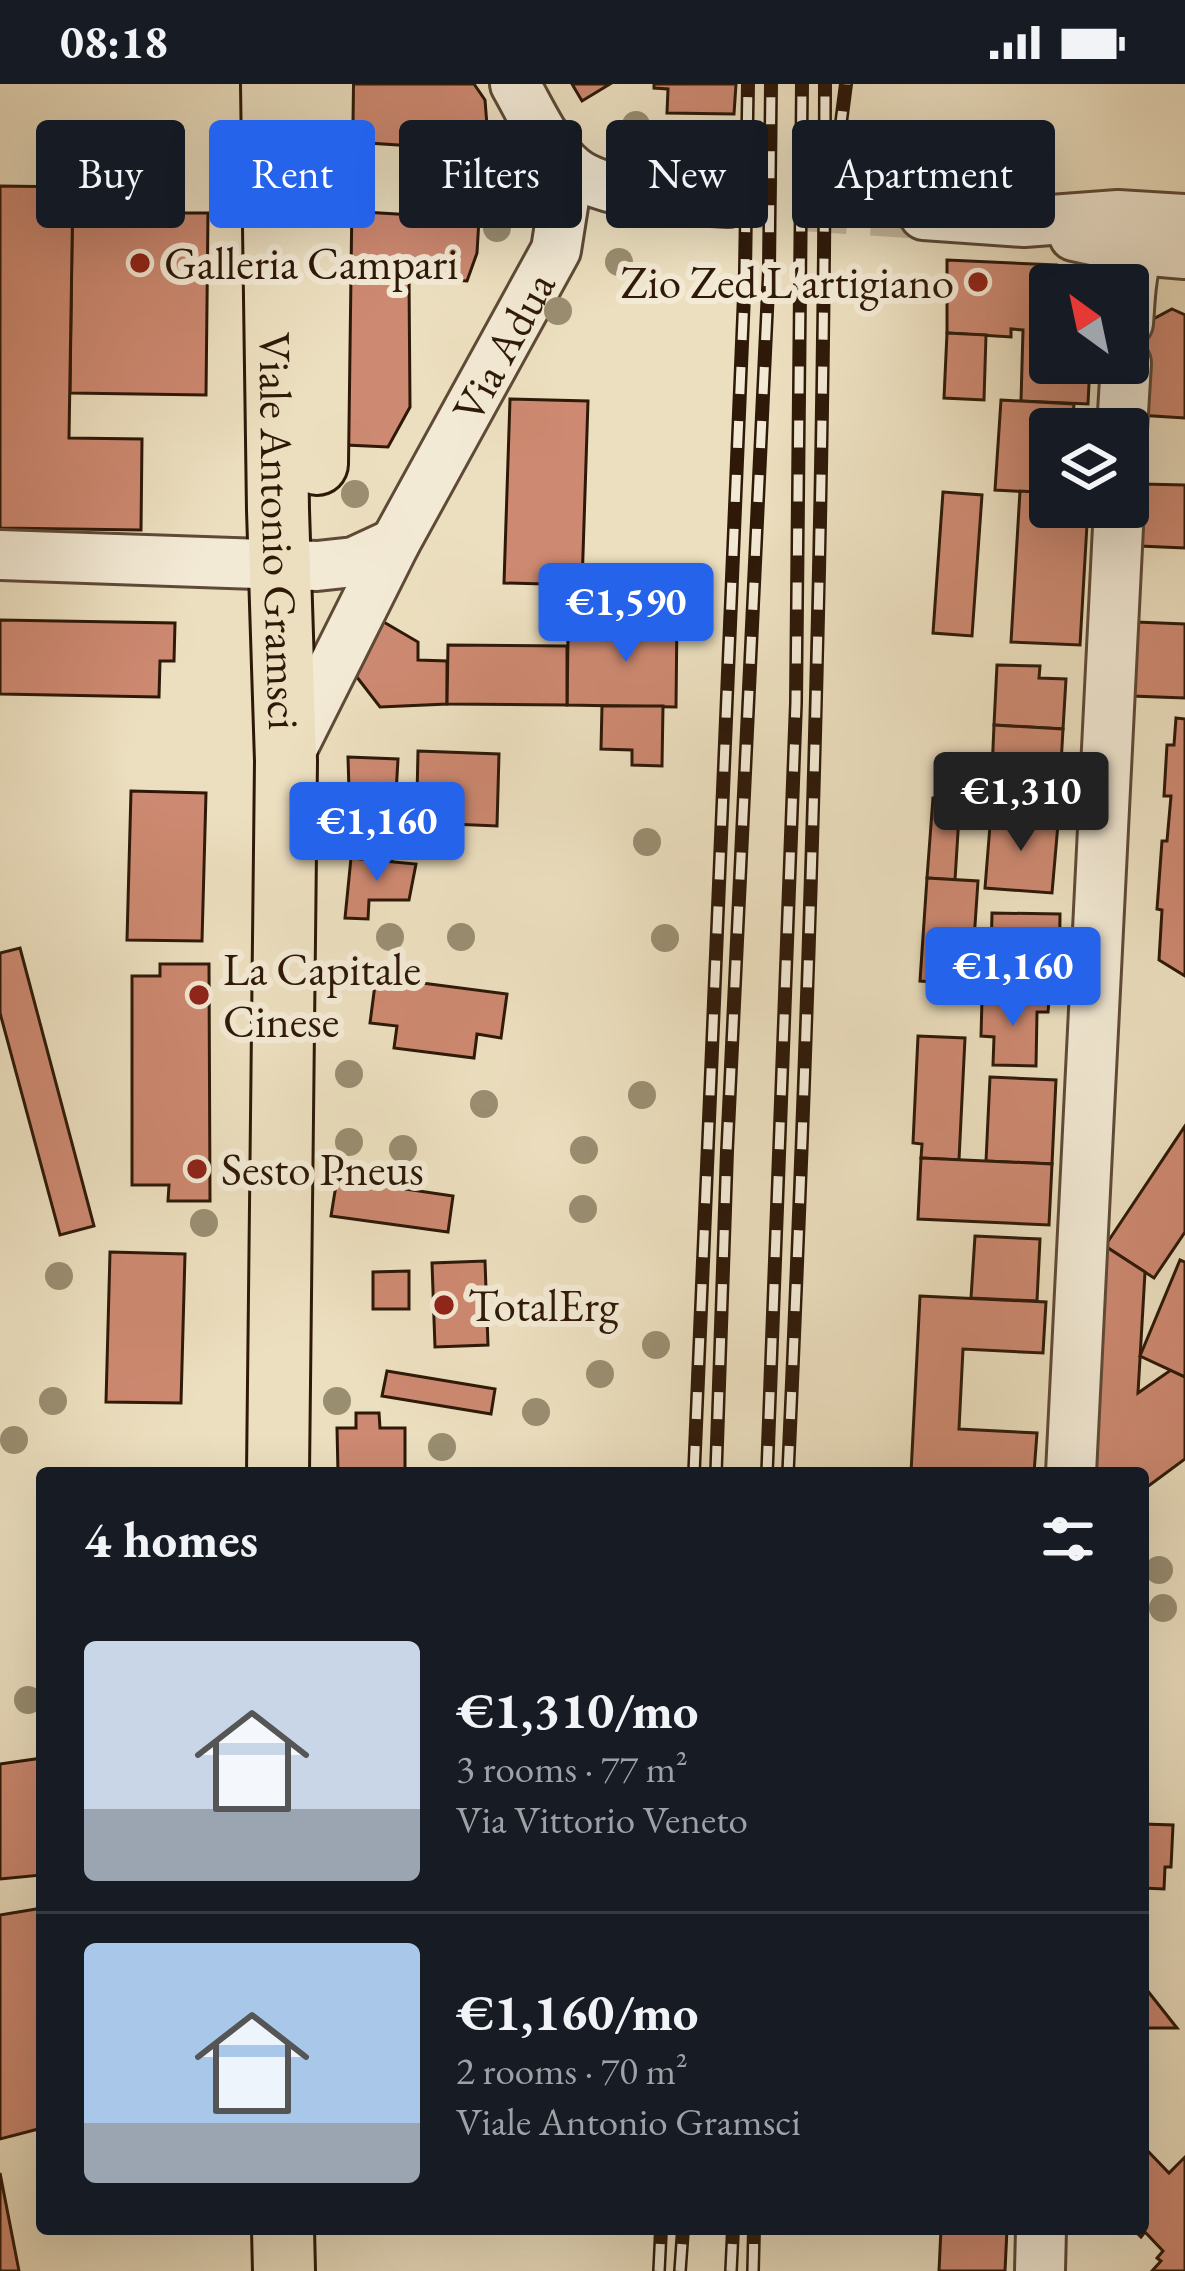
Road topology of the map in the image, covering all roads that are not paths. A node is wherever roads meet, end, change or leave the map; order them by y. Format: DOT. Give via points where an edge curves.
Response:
graph roads {
  1 [pos="272,84"];
  2 [pos="322,84"];
  3 [pos="514,84"];
  4 [pos="536,120"];
  5 [pos="582,176"];
  6 [pos="1185,219"];
  7 [pos="582,227"];
  8 [pos="1055,227"];
  9 [pos="559,228"];
  10 [pos="581,228"];
  11 [pos="1185,235"];
  12 [pos="1147,240"];
  13 [pos="556,250"];
  14 [pos="1117,528"];
  15 [pos="395,543"];
  16 [pos="0,555"];
  17 [pos="298,565"];
  18 [pos="286,761"];
  19 [pos="278,1467"];
  20 [pos="1071,1467"];
  21 [pos="283,2235"];
  22 [pos="1041,2235"];
  23 [pos="284,2271"];
  24 [pos="1040,2271"];
  1 -- 17 [label="main road, Viale Antonio Gramsci"];
  2 -- 17 [label="main road, Viale Antonio Gramsci"];
  3 -- 4 [label="street"];
  5 -- 7 [label="street" via="708,201 618,210"];
  6 -- 12 [label="street"];
  8 -- 12 [label="street"];
  9 -- 13 [label="street, Via Adua"];
  10 -- 13 [label="street"];
  11 -- 12 [label="street"];
  13 -- 15 [label="street, Via Adua"];
  14 -- 20 [label="street"];
  15 -- 17 [label="street" via="354,562"];
  15 -- 18 [label="street, Via Adua"];
  16 -- 17 [label="street"];
  17 -- 18 [label="main road, Viale Antonio Gramsci" via="315,608"];
  18 -- 19 [label="main road, Viale Antonio Gramsci"];
  21 -- 23 [label="main road"];
  22 -- 24 [label="street"];
}
